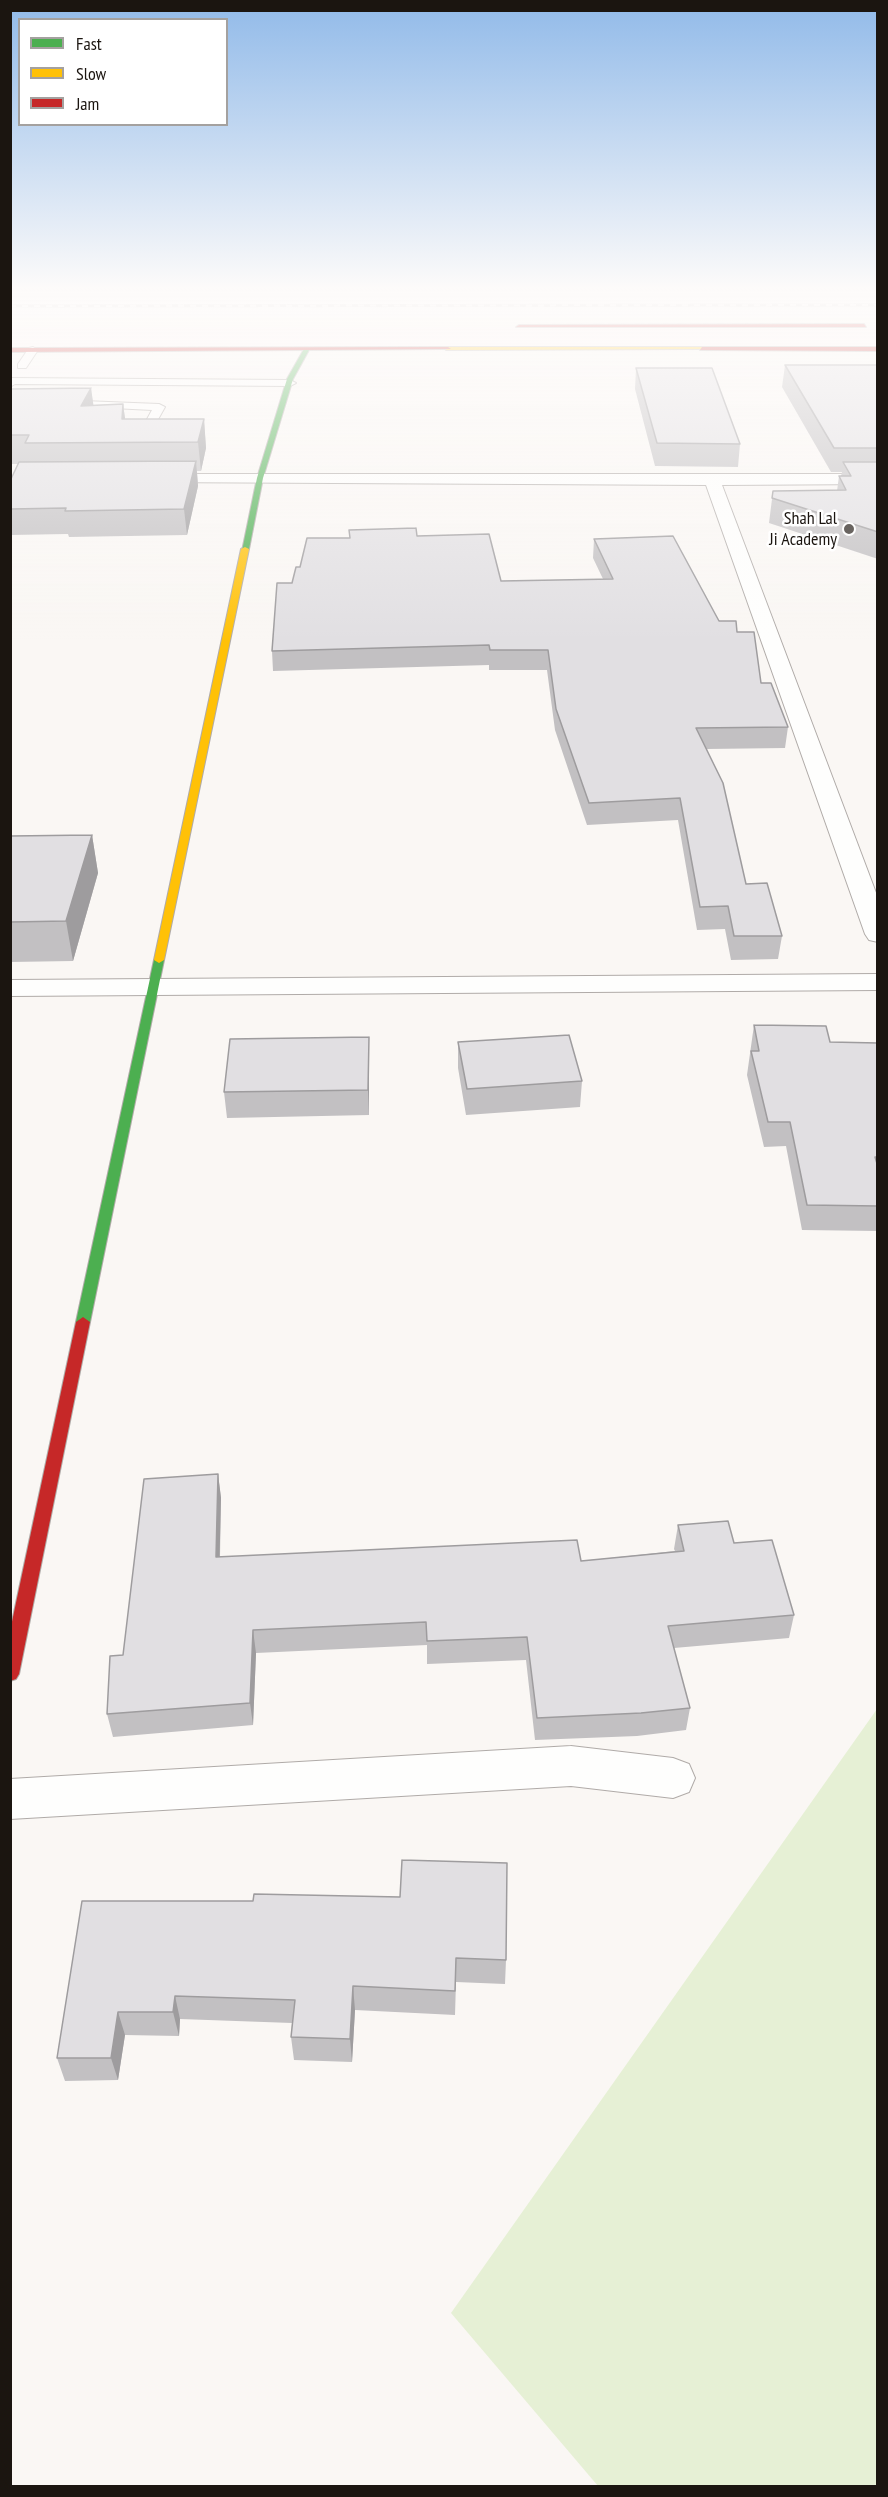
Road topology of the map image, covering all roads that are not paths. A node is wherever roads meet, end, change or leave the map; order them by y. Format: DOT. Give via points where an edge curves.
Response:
graph roads {
  1 [pos="158,409"];
  2 [pos="282,409"];
  3 [pos="152,421"];
  4 [pos="261,478"];
  5 [pos="141,479"];
  6 [pos="878,479"];
  7 [pos="712,480"];
  8 [pos="878,934"];
  9 [pos="878,982"];
  10 [pos="156,987"];
  11 [pos="10,988"];
  12 [pos="10,1674"];
  13 [pos="674,1778"];
  14 [pos="10,1799"];
  1 -- 3 [label="lane"];
  2 -- 4 [label="main road"];
  4 -- 5 [label="street"];
  4 -- 7 [label="street"];
  4 -- 10 [label="main road"];
  6 -- 7 [label="street"];
  7 -- 8 [label="street"];
  9 -- 10 [label="street"];
  10 -- 11 [label="street"];
  10 -- 12 [label="main road"];
  13 -- 14 [label="street" via="571,1766"];
}
